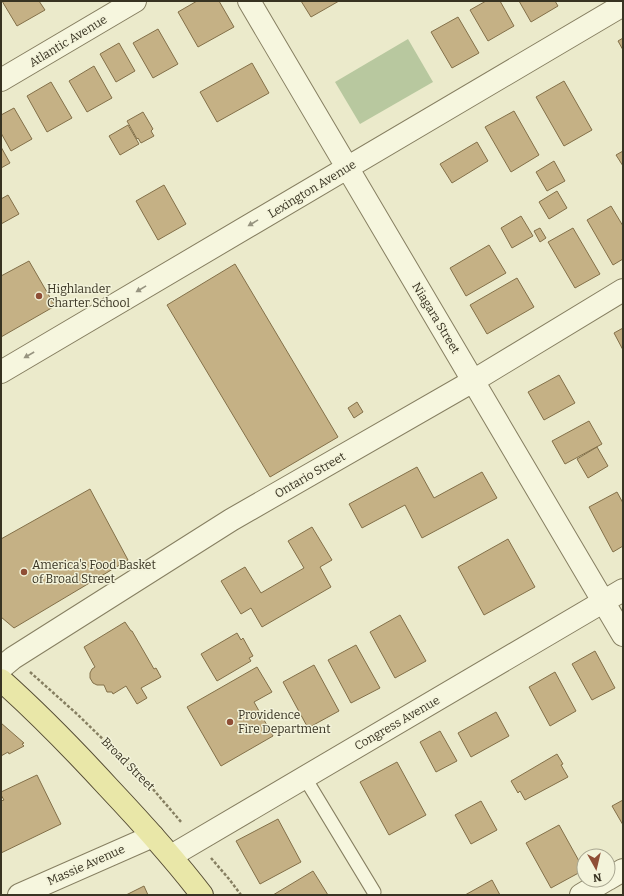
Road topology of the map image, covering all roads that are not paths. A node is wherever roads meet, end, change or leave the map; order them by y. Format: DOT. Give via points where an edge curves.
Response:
graph roads {
  1 [pos="135,1"];
  2 [pos="249,1"];
  3 [pos="623,6"];
  4 [pos="1,80"];
  5 [pos="347,168"];
  6 [pos="623,290"];
  7 [pos="1,372"];
  8 [pos="473,381"];
  9 [pos="623,590"];
  10 [pos="603,602"];
  11 [pos="623,635"];
  12 [pos="7,663"];
  13 [pos="1,680"];
  14 [pos="305,778"];
  15 [pos="153,836"];
  16 [pos="171,856"];
  17 [pos="593,888"];
  18 [pos="374,892"];
  19 [pos="19,895"];
  20 [pos="202,895"];
  21 [pos="580,895"];
  1 -- 4 [label="street, Atlantic Avenue"];
  2 -- 5 [label="street, Niagara Street"];
  3 -- 5 [label="street, Lexington Avenue"];
  5 -- 7 [label="street, Lexington Avenue, one-way"];
  5 -- 8 [label="street, Niagara Street"];
  6 -- 8 [label="street, Ontario Street"];
  8 -- 10 [label="street, Niagara Street"];
  8 -- 12 [label="street, Ontario Street" via="231,520"];
  9 -- 10 [label="street, Congress Avenue"];
  10 -- 11 [label="street, Niagara Street"];
  10 -- 14 [label="street, Congress Avenue"];
  13 -- 15 [label="main road" via="74,751"];
  14 -- 16 [label="street, Congress Avenue"];
  14 -- 18 [label="lane"];
  15 -- 16 [label="main road"];
  15 -- 19 [label="street, Massie Avenue"];
  16 -- 20 [label="main road"];
  17 -- 21 [label="street"];
}
